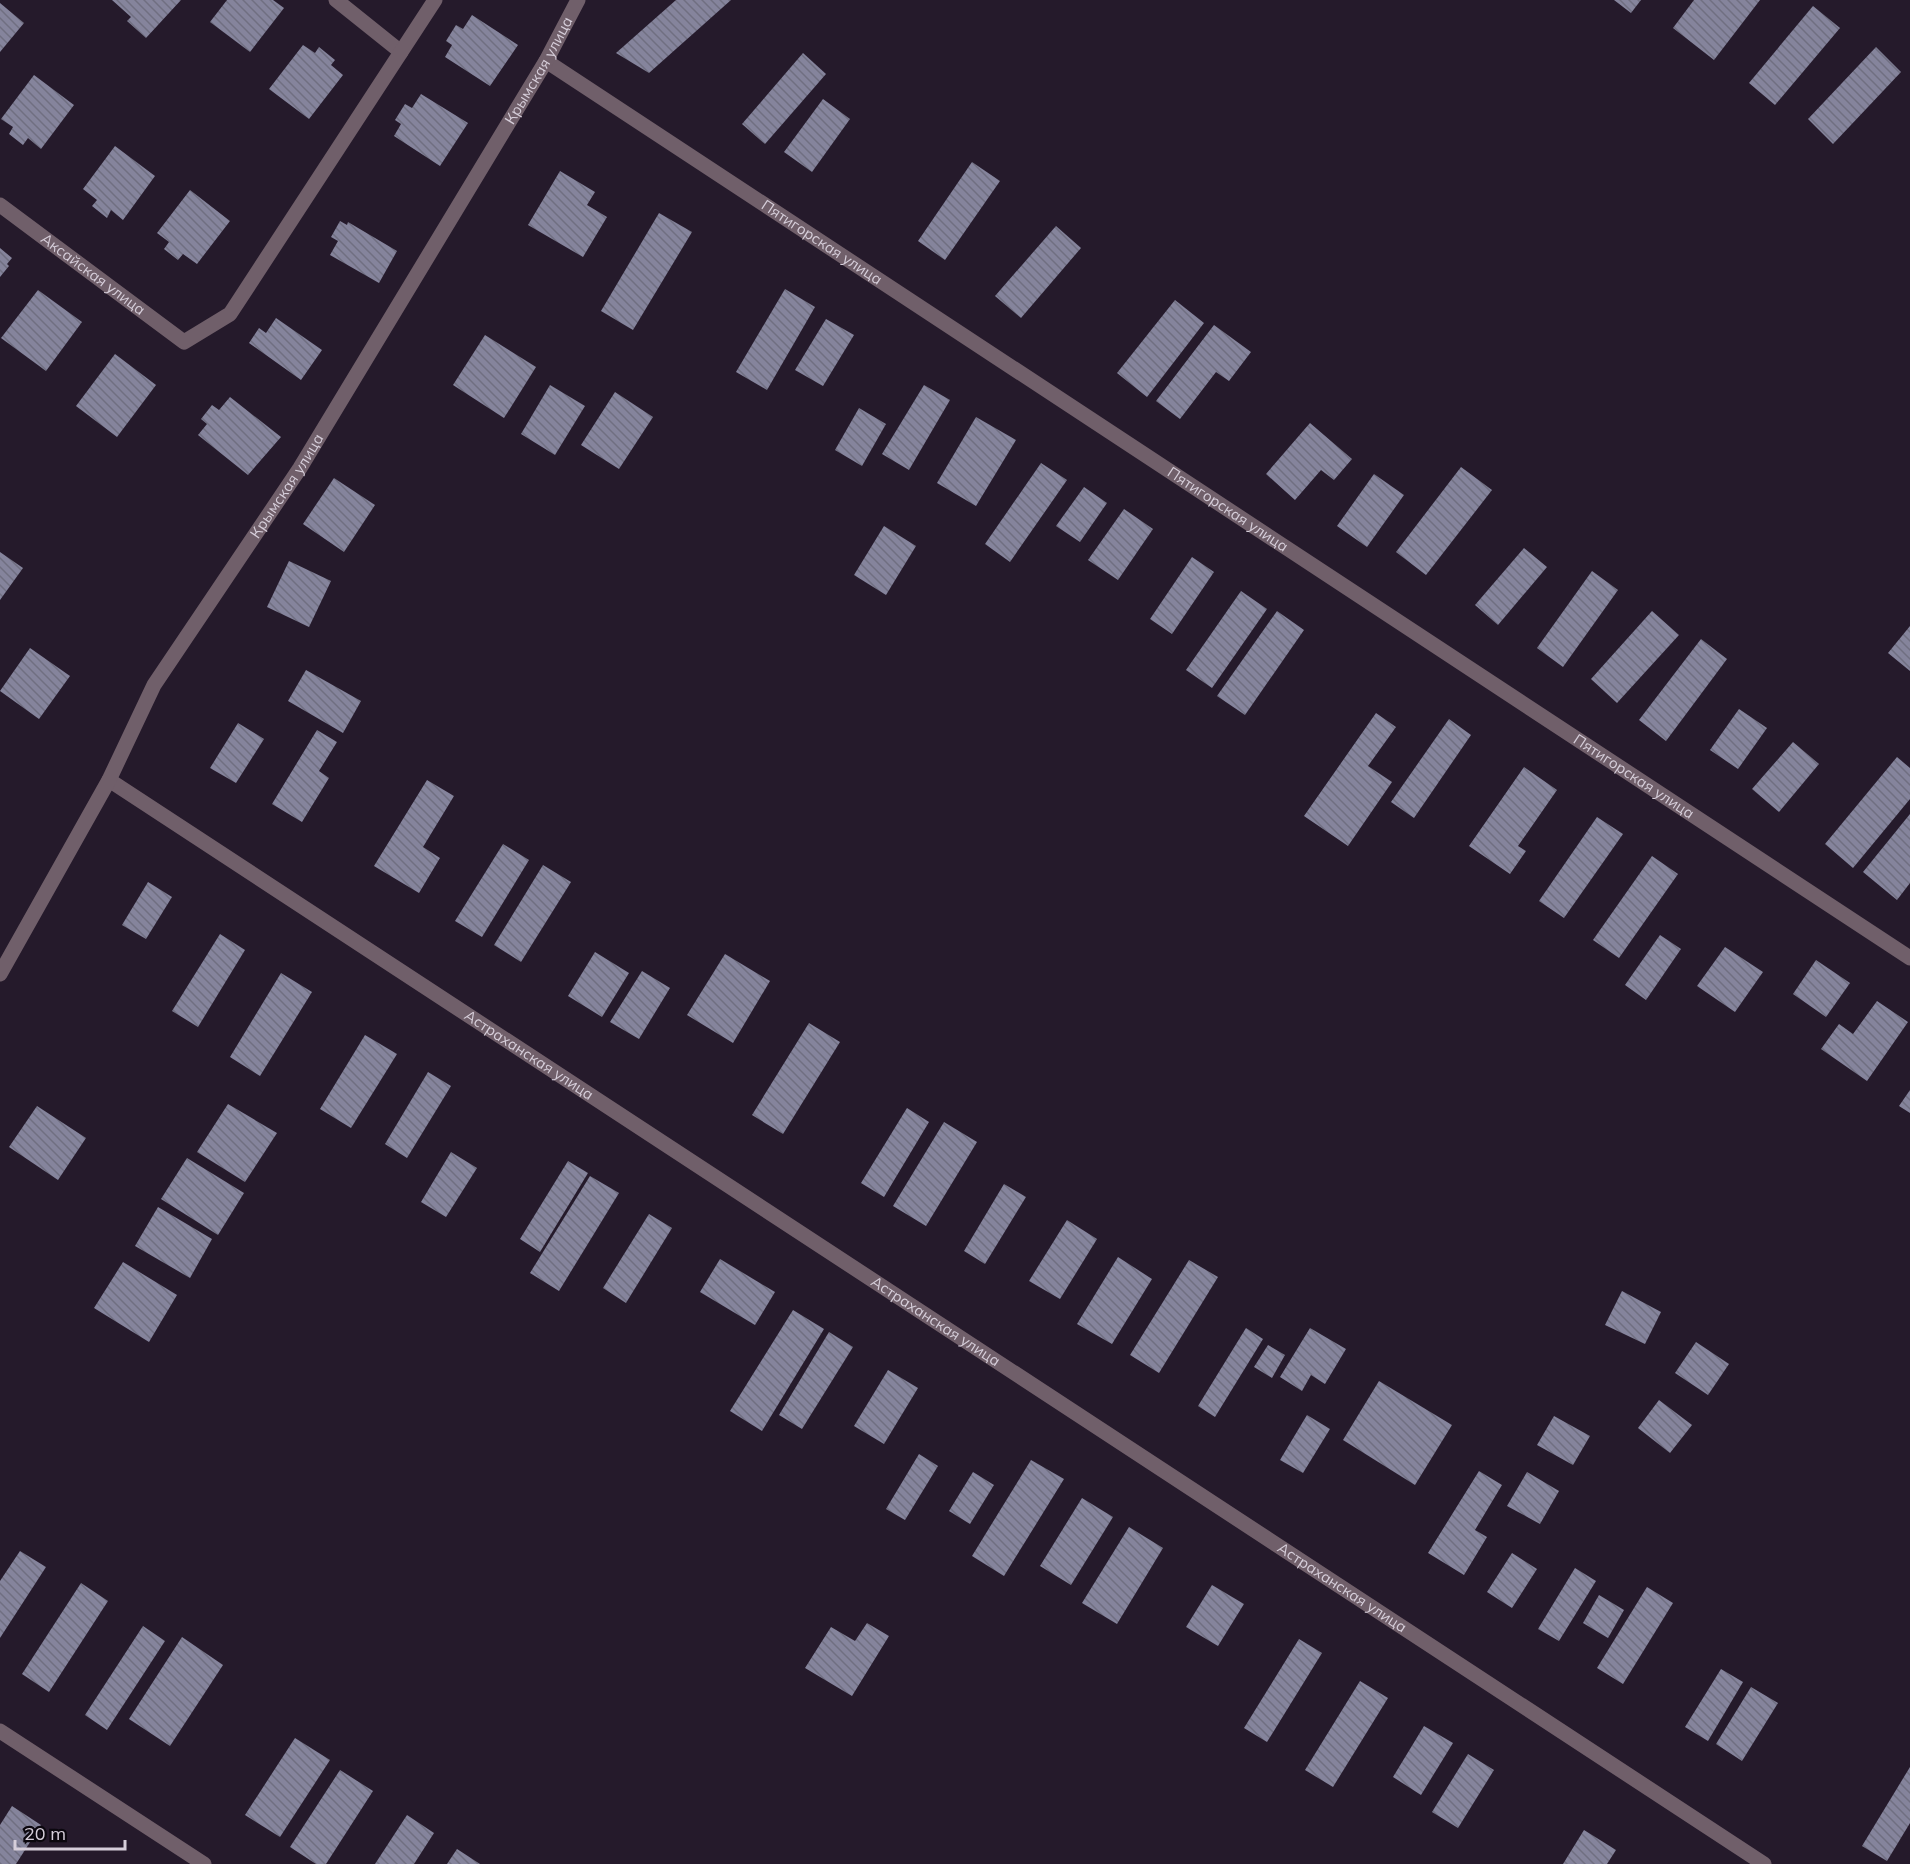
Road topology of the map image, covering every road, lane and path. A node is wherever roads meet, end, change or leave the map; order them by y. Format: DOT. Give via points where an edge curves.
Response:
graph roads {
  1 [pos="336,0"];
  2 [pos="435,0"];
  3 [pos="578,0"];
  4 [pos="401,52"];
  5 [pos="546,61"];
  6 [pos="0,205"];
  7 [pos="109,780"];
  8 [pos="1910,958"];
  9 [pos="0,974"];
  10 [pos="0,1731"];
  11 [pos="204,1864"];
  12 [pos="1764,1864"];
  1 -- 4 [label="street"];
  2 -- 4 [label="street"];
  3 -- 5 [label="street, Крымская улица"];
  4 -- 6 [label="street, Аксайская улица" via="230,314 184,342"];
  5 -- 7 [label="street, Крымская улица" via="300,468 154,685"];
  5 -- 8 [label="street, Пятигорская улица"];
  7 -- 9 [label="street, Крымская улица"];
  7 -- 12 [label="street, Астраханская улица"];
  10 -- 11 [label="street"];
}
